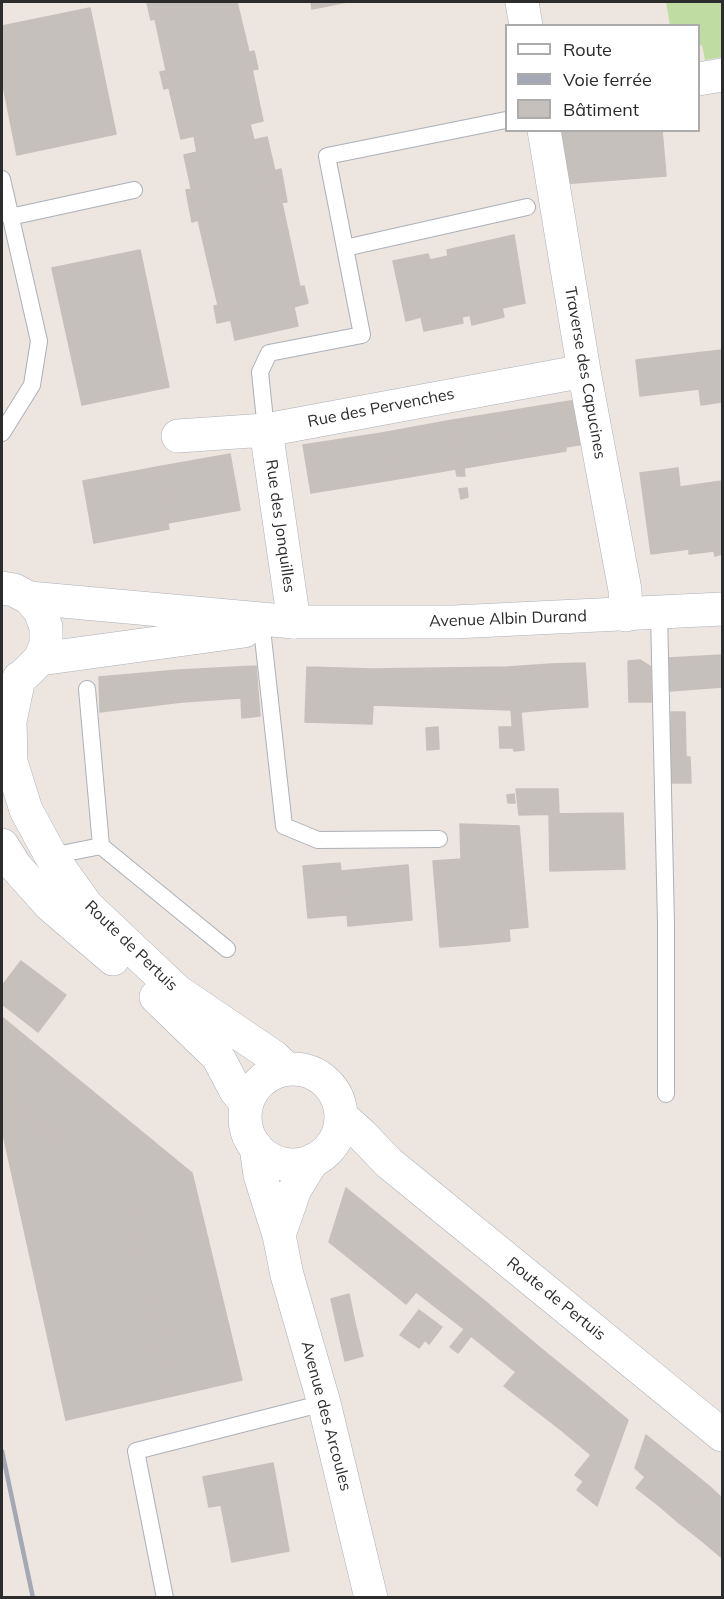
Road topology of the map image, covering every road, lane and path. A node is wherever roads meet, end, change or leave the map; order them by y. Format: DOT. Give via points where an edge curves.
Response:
graph roads {
  1 [pos="522,2"];
  2 [pos="526,24"];
  3 [pos="723,75"];
  4 [pos="700,78"];
  5 [pos="505,120"];
  6 [pos="544,132"];
  7 [pos="2,179"];
  8 [pos="134,190"];
  9 [pos="527,207"];
  10 [pos="10,217"];
  11 [pos="345,248"];
  12 [pos="584,371"];
  13 [pos="266,430"];
  14 [pos="2,433"];
  15 [pos="178,436"];
  16 [pos="15,593"];
  17 [pos="723,609"];
  18 [pos="659,613"];
  19 [pos="627,615"];
  20 [pos="294,622"];
  21 [pos="262,629"];
  22 [pos="20,673"];
  23 [pos="87,689"];
  24 [pos="439,839"];
  25 [pos="2,845"];
  26 [pos="101,846"];
  27 [pos="51,856"];
  28 [pos="227,949"];
  29 [pos="287,1069"];
  30 [pos="666,1094"];
  31 [pos="246,1104"];
  32 [pos="341,1116"];
  33 [pos="256,1147"];
  34 [pos="316,1159"];
  35 [pos="389,1163"];
  36 [pos="279,1235"];
  37 [pos="324,1403"];
  38 [pos="723,1435"];
  39 [pos="165,1598"];
  40 [pos="371,1598"];
  1 -- 2 [label="street"];
  3 -- 4 [label="street"];
  5 -- 11 [label="lane" via="327,156"];
  6 -- 12 [label="street, Traverse des Capucines"];
  7 -- 10 [label="lane"];
  8 -- 10 [label="lane"];
  9 -- 11 [label="lane"];
  10 -- 14 [label="lane" via="39,341 32,385"];
  11 -- 13 [label="lane" via="362,335 270,352 260,372"];
  12 -- 13 [label="street, Rue des Pervenches"];
  12 -- 19 [label="street, Traverse des Capucines" via="626,591"];
  13 -- 15 [label="street, Rue des Pervenches"];
  13 -- 20 [label="street, Rue des Jonquilles"];
  16 -- 20 [label="street, Avenue Albin Durand"];
  16 -- 22 [label="street, Route de Pertuis" via="40,611 46,627 46,644"];
  17 -- 18 [label="street, Avenue Albin Durand"];
  18 -- 19 [label="street, Avenue Albin Durand"];
  18 -- 30 [label="lane"];
  19 -- 20 [label="street, Avenue Albin Durand" via="454,622"];
  20 -- 21 [label="street, Avenue Albin Durand"];
  21 -- 22 [label="street, Avenue Albin Durand"];
  21 -- 24 [label="lane" via="284,826 318,840"];
  22 -- 27 [label="street, Route de Pertuis" via="10,721 11,762 26,810"];
  23 -- 26 [label="lane"];
  25 -- 31 [label="street, Route de Pertuis" via="50,905 165,1004 218,1057"];
  26 -- 27 [label="lane"];
  26 -- 28 [label="lane"];
  27 -- 29 [label="street, Route de Pertuis" via="87,906 177,991"];
  29 -- 31 [label="street" via="261,1080"];
  29 -- 32 [label="street" via="303,1070 330,1086"];
  31 -- 33 [label="street" via="248,1134"];
  32 -- 34 [label="street" via="330,1146"];
  32 -- 35 [label="street, Route de Pertuis"];
  33 -- 34 [label="street" via="282,1163"];
  33 -- 36 [label="street, Avenue des Arcoules" via="260,1175"];
  34 -- 35 [label="street" via="350,1157"];
  34 -- 36 [label="street" via="295,1189"];
  35 -- 38 [label="street, Route de Pertuis"];
  36 -- 37 [label="street, Avenue des Arcoules"];
  37 -- 39 [label="lane" via="136,1451"];
  37 -- 40 [label="street, Avenue des Arcoules"];
}
